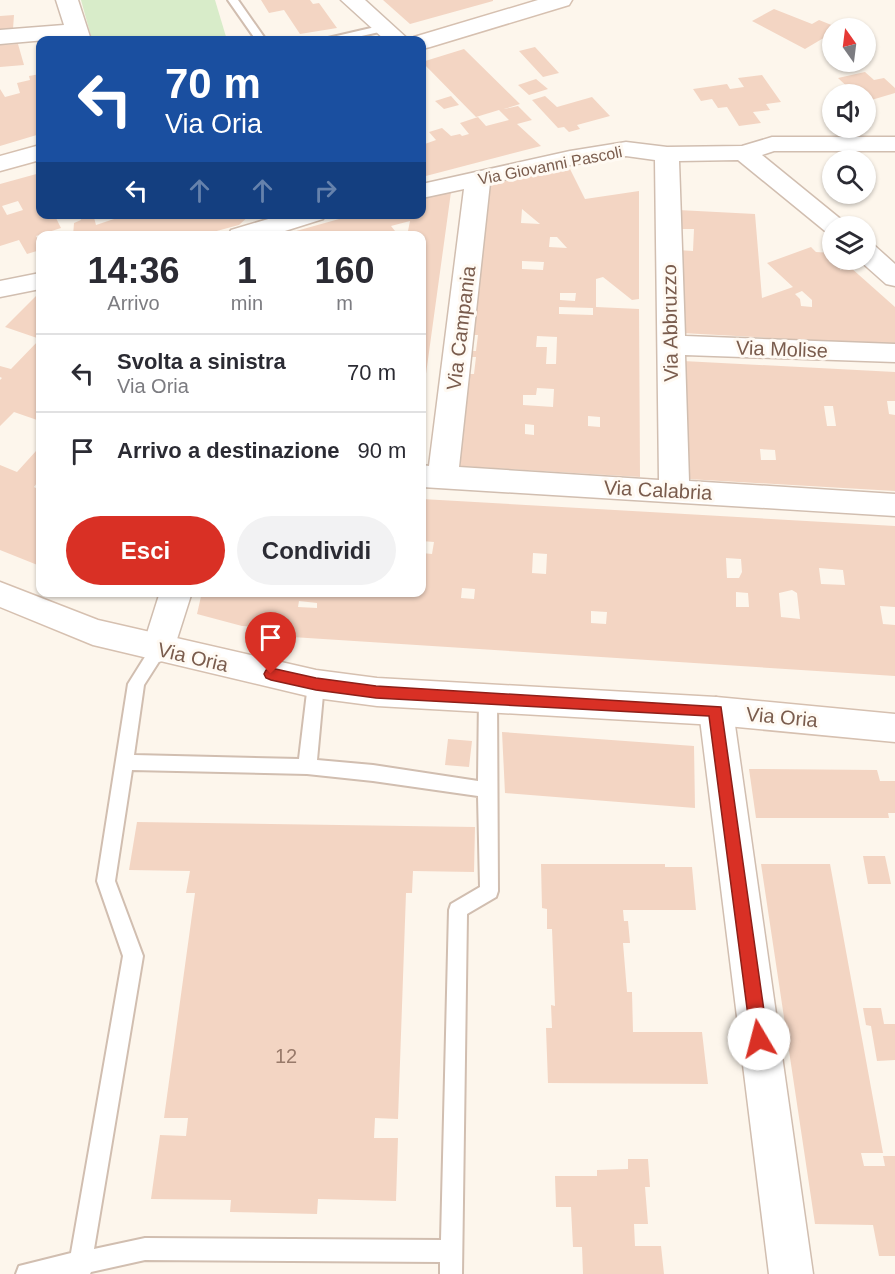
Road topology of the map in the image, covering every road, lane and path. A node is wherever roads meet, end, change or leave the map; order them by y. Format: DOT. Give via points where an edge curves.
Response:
graph roads {
  1 [pos="67,0"];
  2 [pos="233,0"];
  3 [pos="352,0"];
  4 [pos="561,0"];
  5 [pos="391,34"];
  6 [pos="79,36"];
  7 [pos="258,36"];
  8 [pos="371,36"];
  9 [pos="0,37"];
  10 [pos="36,37"];
  11 [pos="426,41"];
  12 [pos="895,144"];
  13 [pos="36,153"];
  14 [pos="744,153"];
  15 [pos="667,154"];
  16 [pos="0,164"];
  17 [pos="478,178"];
  18 [pos="426,190"];
  19 [pos="822,216"];
  20 [pos="298,219"];
  21 [pos="281,224"];
  22 [pos="257,231"];
  23 [pos="876,261"];
  24 [pos="895,278"];
  25 [pos="36,281"];
  26 [pos="0,289"];
  27 [pos="670,345"];
  28 [pos="895,353"];
  29 [pos="432,477"];
  30 [pos="674,491"];
  31 [pos="895,505"];
  32 [pos="0,594"];
  33 [pos="175,597"];
  34 [pos="159,649"];
  35 [pos="316,684"];
  36 [pos="488,698"];
  37 [pos="716,711"];
  38 [pos="895,728"];
  39 [pos="124,762"];
  40 [pos="307,767"];
  41 [pos="487,790"];
  42 [pos="453,1251"];
  43 [pos="80,1268"];
  44 [pos="27,1274"];
  45 [pos="451,1274"];
  46 [pos="791,1274"];
  1 -- 6 [label="street"];
  2 -- 7 [label="lane"];
  3 -- 5 [label="street"];
  4 -- 11 [label="street"];
  5 -- 8 [label="lane"];
  9 -- 10 [label="street"];
  12 -- 14 [label="street, Via Giovanni Pascoli" via="772,144"];
  13 -- 16 [label="street"];
  14 -- 15 [label="street, Via Giovanni Pascoli"];
  14 -- 19 [label="street"];
  15 -- 17 [label="street, Via Giovanni Pascoli" via="626,149"];
  15 -- 27 [label="street, Via Abbruzzo"];
  17 -- 18 [label="street, Via Giovanni Pascoli"];
  17 -- 29 [label="street, Via Campania"];
  20 -- 21 [label="street"];
  21 -- 22 [label="street"];
  23 -- 24 [label="street"];
  25 -- 26 [label="street"];
  27 -- 28 [label="street, Via Molise"];
  27 -- 30 [label="street, Via Abbruzzo"];
  29 -- 30 [label="street, Via Calabria"];
  30 -- 31 [label="street, Via Calabria"];
  32 -- 34 [label="street, Via Oria" via="93,632"];
  33 -- 34 [label="street"];
  34 -- 35 [label="street, Via Oria"];
  34 -- 39 [label="lane" via="136,684"];
  35 -- 36 [label="street, Via Oria" via="376,692"];
  35 -- 40 [label="lane"];
  36 -- 37 [label="street, Via Oria"];
  36 -- 41 [label="lane"];
  37 -- 38 [label="street, Via Oria"];
  37 -- 46 [label="street"];
  39 -- 40 [label="lane"];
  39 -- 43 [label="lane" via="106,881 133,956"];
  40 -- 41 [label="lane"];
  41 -- 42 [label="lane" via="489,891 458,910"];
  42 -- 43 [label="lane" via="145,1250"];
  42 -- 45 [label="lane"];
  43 -- 44 [label="lane"];
}
